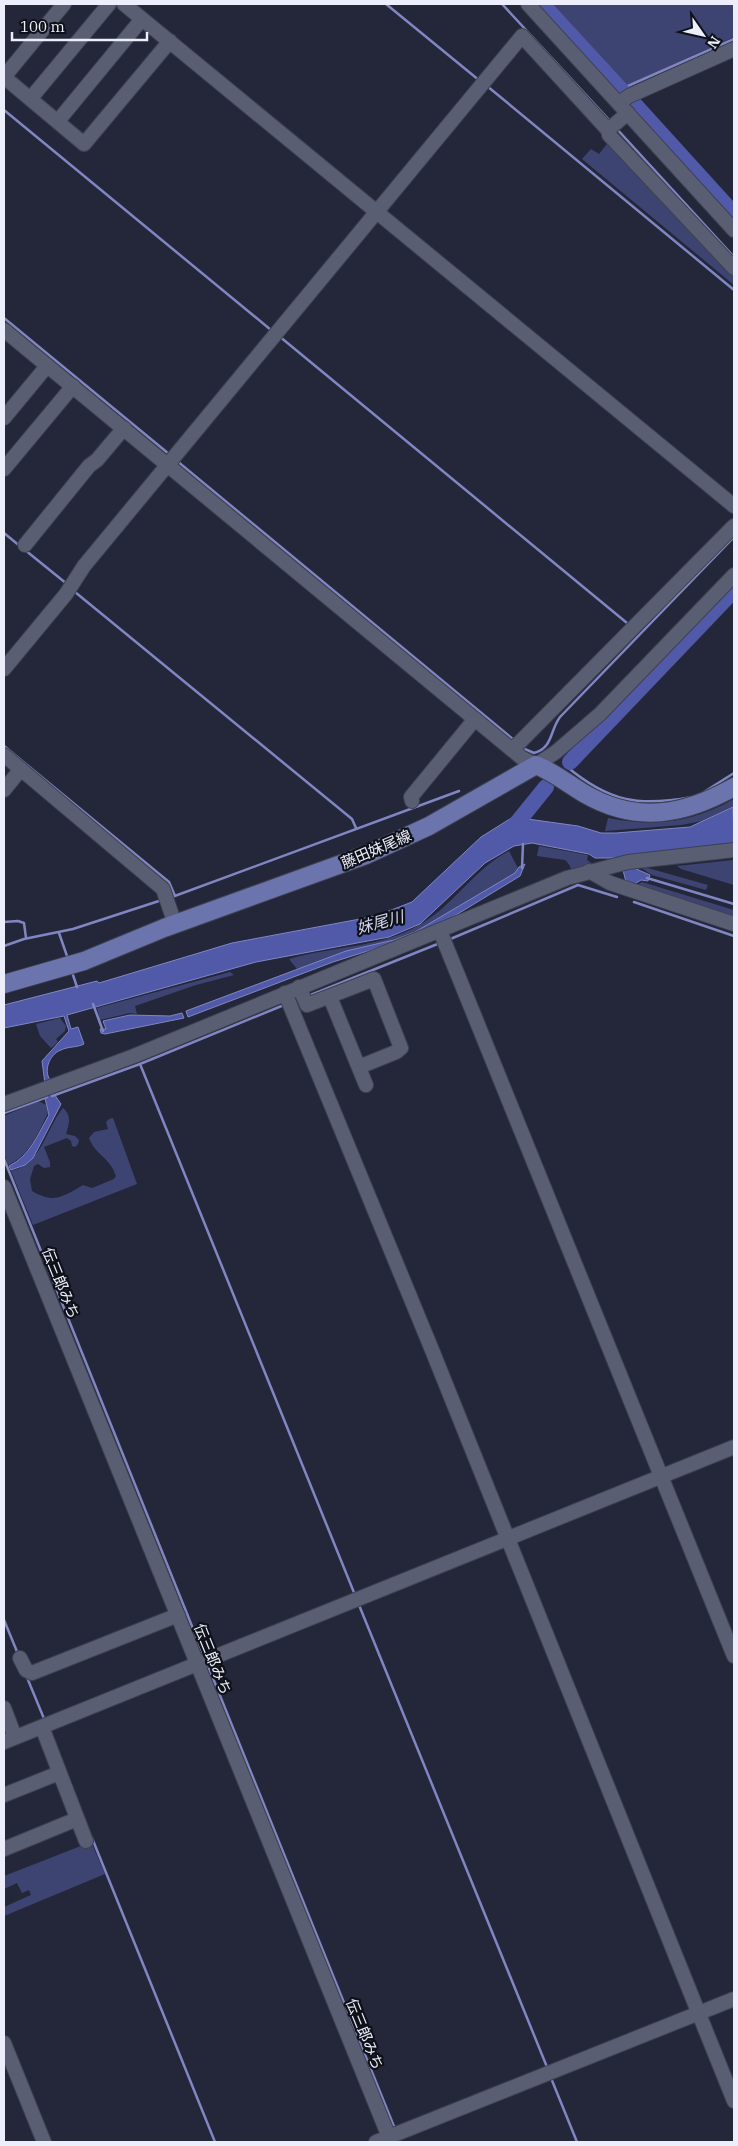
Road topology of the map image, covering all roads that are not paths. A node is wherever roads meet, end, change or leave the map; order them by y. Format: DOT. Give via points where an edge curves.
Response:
graph roads {
  1 [pos="64,4"];
  2 [pos="109,4"];
  3 [pos="124,4"];
  4 [pos="528,4"];
  5 [pos="142,19"];
  6 [pos="170,41"];
  7 [pos="734,49"];
  8 [pos="4,77"];
  9 [pos="31,98"];
  10 [pos="623,108"];
  11 [pos="58,121"];
  12 [pos="612,127"];
  13 [pos="378,208"];
  14 [pos="734,230"];
  15 [pos="734,268"];
  16 [pos="4,330"];
  17 [pos="47,366"];
  18 [pos="73,386"];
  19 [pos="4,418"];
  20 [pos="124,428"];
  21 [pos="172,460"];
  22 [pos="4,469"];
  23 [pos="734,506"];
  24 [pos="734,526"];
  25 [pos="25,544"];
  26 [pos="734,575"];
  27 [pos="4,669"];
  28 [pos="475,719"];
  29 [pos="512,750"];
  30 [pos="4,755"];
  31 [pos="536,765"];
  32 [pos="21,770"];
  33 [pos="734,787"];
  34 [pos="4,790"];
  35 [pos="412,800"];
  36 [pos="734,850"];
  37 [pos="589,871"];
  38 [pos="176,924"];
  39 [pos="734,924"];
  40 [pos="443,938"];
  41 [pos="4,984"];
  42 [pos="302,994"];
  43 [pos="330,997"];
  44 [pos="287,1000"];
  45 [pos="359,1067"];
  46 [pos="366,1085"];
  47 [pos="4,1104"];
  48 [pos="4,1187"];
  49 [pos="734,1446"];
  50 [pos="664,1476"];
  51 [pos="511,1537"];
  52 [pos="178,1615"];
  53 [pos="734,1656"];
  54 [pos="20,1658"];
  55 [pos="203,1662"];
  56 [pos="4,1708"];
  57 [pos="45,1726"];
  58 [pos="9,1739"];
  59 [pos="59,1773"];
  60 [pos="4,1795"];
  61 [pos="77,1819"];
  62 [pos="86,1841"];
  63 [pos="4,1849"];
  64 [pos="734,1999"];
  65 [pos="702,2011"];
  66 [pos="4,2044"];
  67 [pos="734,2100"];
  68 [pos="390,2138"];
  69 [pos="44,2142"];
  1 -- 8 [label="street"];
  2 -- 9 [label="street"];
  3 -- 5 [label="street"];
  4 -- 10 [label="street"];
  5 -- 6 [label="street"];
  5 -- 11 [label="street"];
  6 -- 11 [label="street" via="84,144"];
  6 -- 13 [label="street"];
  7 -- 10 [label="street" via="629,96"];
  8 -- 9 [label="street"];
  9 -- 11 [label="street"];
  10 -- 12 [label="street"];
  10 -- 14 [label="street"];
  12 -- 13 [label="street" via="522,36"];
  12 -- 15 [label="street" via="609,135"];
  13 -- 21 [label="street"];
  13 -- 23 [label="street"];
  16 -- 17 [label="street"];
  17 -- 18 [label="street"];
  17 -- 19 [label="street"];
  18 -- 20 [label="street"];
  18 -- 22 [label="street"];
  20 -- 21 [label="street"];
  20 -- 25 [label="street"];
  21 -- 27 [label="street"];
  21 -- 28 [label="street"];
  24 -- 29 [label="street"];
  26 -- 31 [label="street" via="600,714"];
  28 -- 29 [label="street"];
  28 -- 35 [label="street" via="411,797"];
  29 -- 31 [label="street"];
  30 -- 32 [label="street"];
  31 -- 33 [label="main road" via="557,774 585,794 643,813 661,813 692,806"];
  31 -- 38 [label="main road, 藤田妹尾線" via="404,838 366,855"];
  32 -- 34 [label="street"];
  32 -- 38 [label="street" via="163,889"];
  36 -- 37 [label="street" via="628,862"];
  37 -- 39 [label="street" via="629,889"];
  37 -- 40 [label="street" via="511,900"];
  38 -- 41 [label="main road, 藤田妹尾線" via="84,961"];
  40 -- 42 [label="street"];
  40 -- 50 [label="street"];
  42 -- 43 [label="street" via="306,1005"];
  42 -- 44 [label="street"];
  43 -- 45 [label="street"];
  43 -- 45 [label="street" via="374,979 401,1048"];
  44 -- 47 [label="street"];
  44 -- 51 [label="street"];
  45 -- 46 [label="street"];
  48 -- 52 [label="street, 伝三郎みち"];
  49 -- 50 [label="street"];
  50 -- 51 [label="street"];
  50 -- 53 [label="street"];
  51 -- 55 [label="street"];
  51 -- 65 [label="street"];
  52 -- 54 [label="street" via="32,1673 26,1670"];
  52 -- 55 [label="street, 伝三郎みち"];
  55 -- 57 [label="street"];
  55 -- 68 [label="street, 伝三郎みち"];
  56 -- 58 [label="street"];
  57 -- 58 [label="street"];
  57 -- 59 [label="street"];
  59 -- 60 [label="street"];
  59 -- 61 [label="street"];
  61 -- 62 [label="street"];
  61 -- 63 [label="street"];
  64 -- 65 [label="street"];
  65 -- 67 [label="street"];
  65 -- 68 [label="street"];
  66 -- 69 [label="street"];
}
